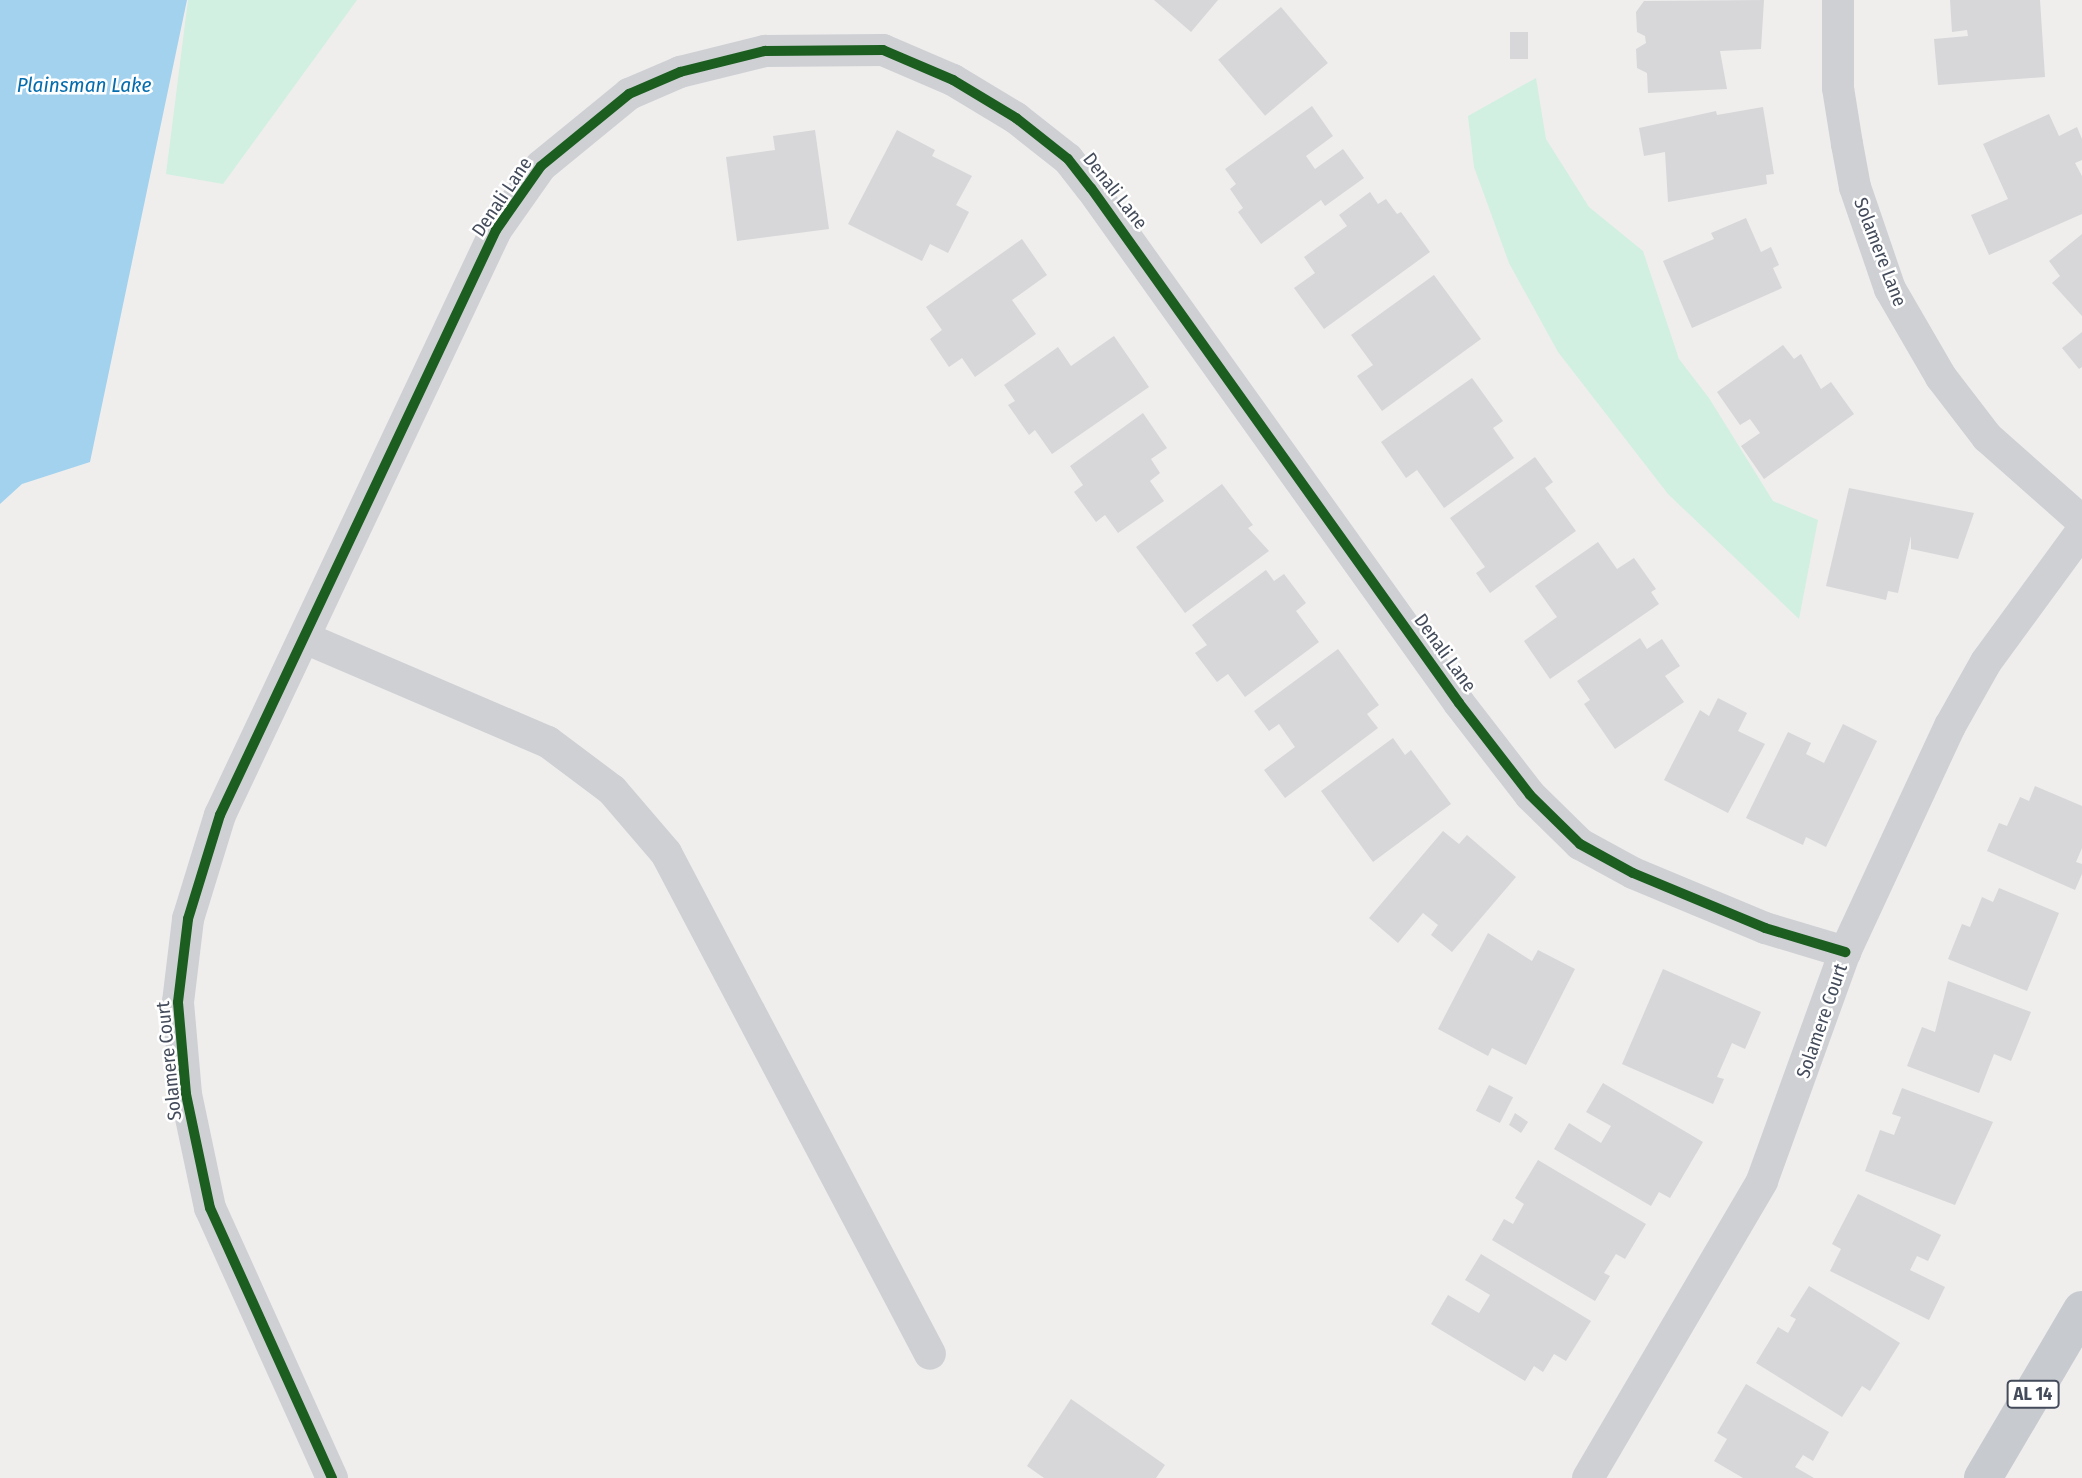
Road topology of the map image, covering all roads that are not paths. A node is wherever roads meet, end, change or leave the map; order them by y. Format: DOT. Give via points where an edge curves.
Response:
graph roads {
  1 [pos="1838,0"];
  2 [pos="2082,521"];
  3 [pos="2082,531"];
  4 [pos="306,638"];
  5 [pos="1845,952"];
  6 [pos="2082,1310"];
  7 [pos="930,1354"];
  8 [pos="332,1478"];
  9 [pos="1588,1478"];
  10 [pos="1983,1478"];
  1 -- 2 [label="street, Solamere Lane" via="1838,88 1847,144 1855,187 1890,289 1941,377 1987,438"];
  3 -- 5 [label="street, Solamere Court" via="1986,662 1950,726"];
  4 -- 5 [label="street, Denali Lane" via="496,230 541,166 629,94 680,72 765,51 883,50 953,80 1016,118 1068,159 1186,315 1459,703 1530,795 1580,844 1633,873 1765,928"];
  4 -- 7 [label="street" via="537,737 612,790 666,853"];
  4 -- 8 [label="street, Solamere Court" via="220,815 188,919 178,1002 186,1094 209,1208"];
  5 -- 9 [label="street, Solamere Court" via="1762,1181"];
  6 -- 10 [label="main road, AL 14"];
}
